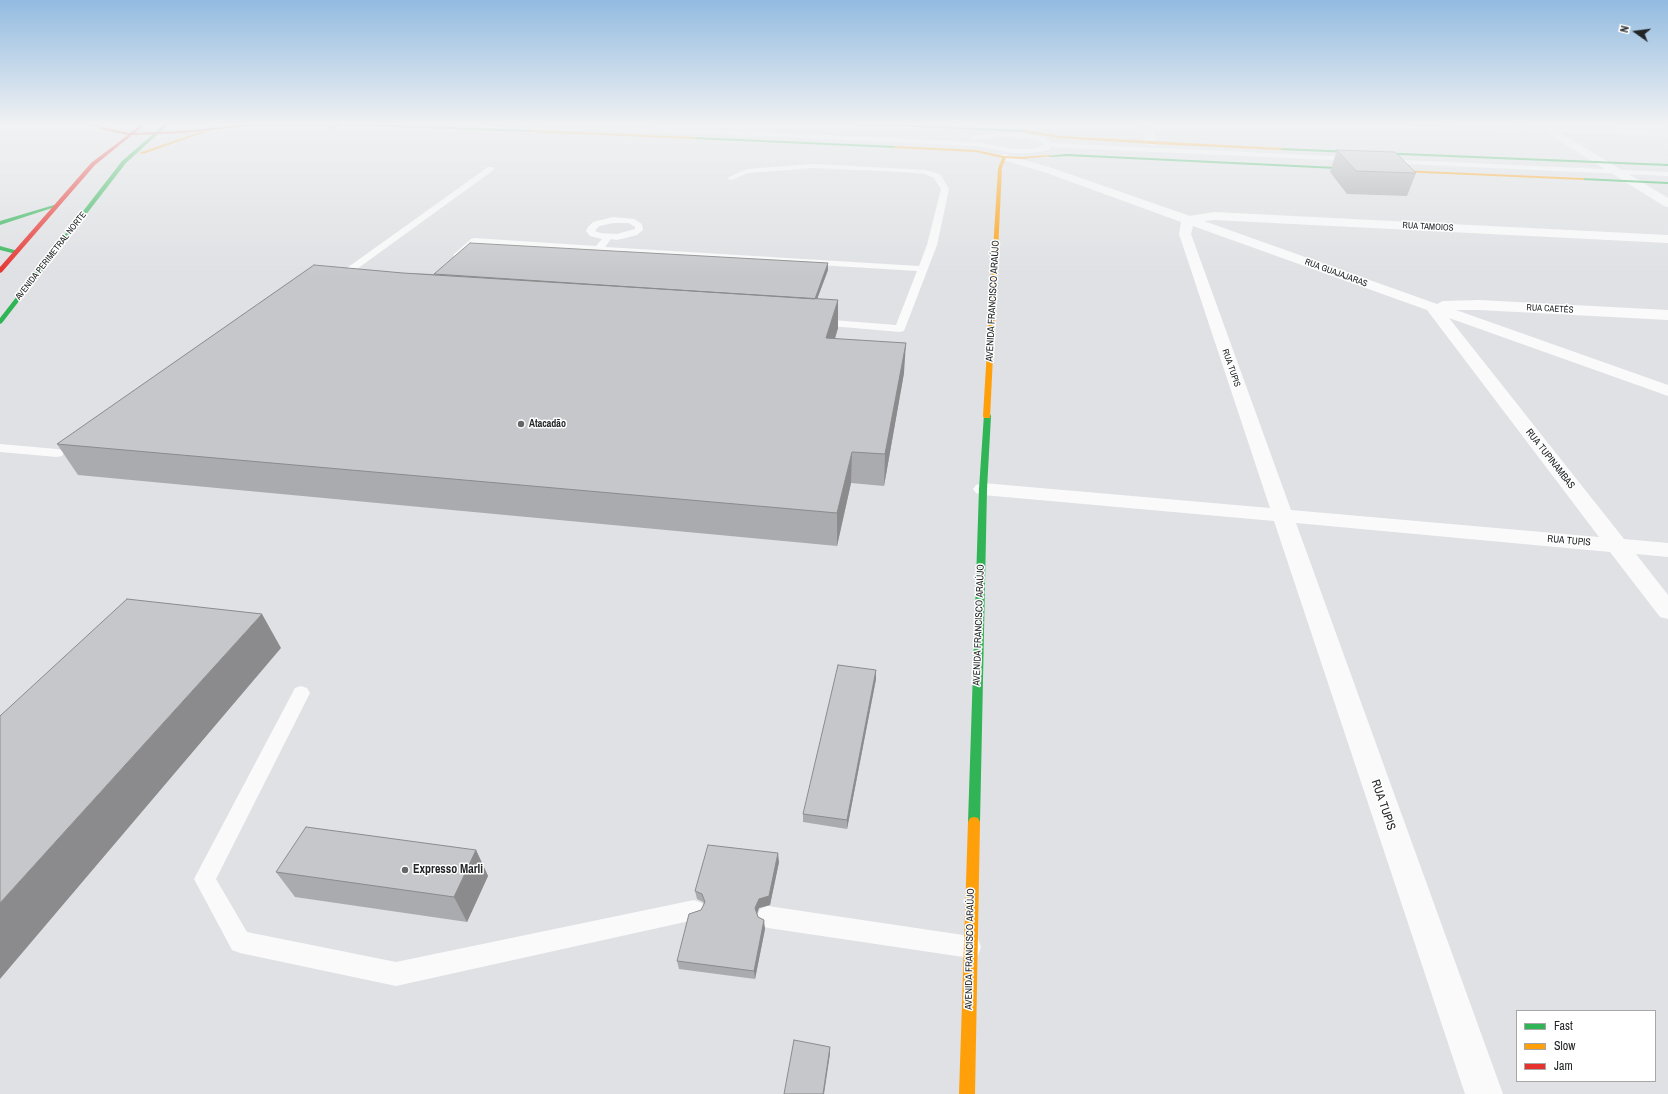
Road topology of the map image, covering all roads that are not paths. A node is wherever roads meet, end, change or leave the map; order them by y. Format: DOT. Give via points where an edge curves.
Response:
graph roads {
  1 [pos="84,174"];
  2 [pos="115,174"];
  3 [pos="484,174"];
  4 [pos="740,174"];
  5 [pos="932,174"];
  6 [pos="1000,174"];
  7 [pos="1060,174"];
  8 [pos="1482,174"];
  9 [pos="1623,174"];
  10 [pos="731,178"];
  11 [pos="1633,181"];
  12 [pos="1668,183"];
  13 [pos="1668,203"];
  14 [pos="56,206"];
  15 [pos="1188,220"];
  16 [pos="0,222"];
  17 [pos="607,238"];
  18 [pos="1668,239"];
  19 [pos="0,248"];
  20 [pos="598,249"];
  21 [pos="16,252"];
  22 [pos="452,260"];
  23 [pos="923,269"];
  24 [pos="0,271"];
  25 [pos="333,289"];
  26 [pos="1432,307"];
  27 [pos="1668,315"];
  28 [pos="0,322"];
  29 [pos="808,322"];
  30 [pos="1668,391"];
  31 [pos="0,448"];
  32 [pos="57,453"];
  33 [pos="982,489"];
  34 [pos="1282,516"];
  35 [pos="1618,545"];
  36 [pos="1668,550"];
  37 [pos="1668,610"];
  38 [pos="301,692"];
  39 [pos="694,910"];
  40 [pos="768,917"];
  41 [pos="970,948"];
  42 [pos="967,1094"];
  43 [pos="1484,1094"];
  1 -- 14 [label="main road"];
  2 -- 28 [label="main road, AVENIDA PERIMETRAL NORTE"];
  3 -- 25 [label="lane"];
  4 -- 10 [label="lane"];
  5 -- 23 [label="lane" via="937,176 945,189 932,245"];
  6 -- 33 [label="main road, AVENIDA FRANCISCO ARAÚJO"];
  7 -- 15 [label="street, RUA GUAJAJARAS"];
  8 -- 11 [label="main road"];
  9 -- 11 [label="street"];
  11 -- 12 [label="main road"];
  11 -- 13 [label="street"];
  14 -- 16 [label="main road"];
  14 -- 21 [label="main road"];
  15 -- 18 [label="street, RUA TAMOIOS" via="1214,216"];
  15 -- 26 [label="street, RUA GUAJAJARAS"];
  15 -- 34 [label="street, RUA TUPIS" via="1185,234"];
  17 -- 17 [label="lane" via="634,233 639,230 639,226 631,221 613,220 592,227 590,231 593,234"];
  17 -- 20 [label="lane"];
  19 -- 21 [label="main road"];
  20 -- 22 [label="lane" via="474,241"];
  20 -- 23 [label="lane"];
  21 -- 24 [label="main road"];
  23 -- 29 [label="lane" via="900,329"];
  26 -- 27 [label="street, RUA CAETÉS" via="1479,305"];
  26 -- 30 [label="street, RUA GUAJAJARAS"];
  26 -- 35 [label="street, RUA TUPINAMBAS"];
  31 -- 32 [label="lane"];
  33 -- 34 [label="street, RUA TUPIS"];
  33 -- 41 [label="main road, AVENIDA FRANCISCO ARAÚJO"];
  34 -- 35 [label="street, RUA TUPIS"];
  34 -- 43 [label="street, RUA TUPIS"];
  35 -- 36 [label="street"];
  35 -- 37 [label="street, RUA TUPINAMBAS"];
  38 -- 39 [label="lane" via="204,880 240,942 396,974"];
  40 -- 41 [label="lane"];
  41 -- 42 [label="main road, AVENIDA FRANCISCO ARAÚJO"];
}
